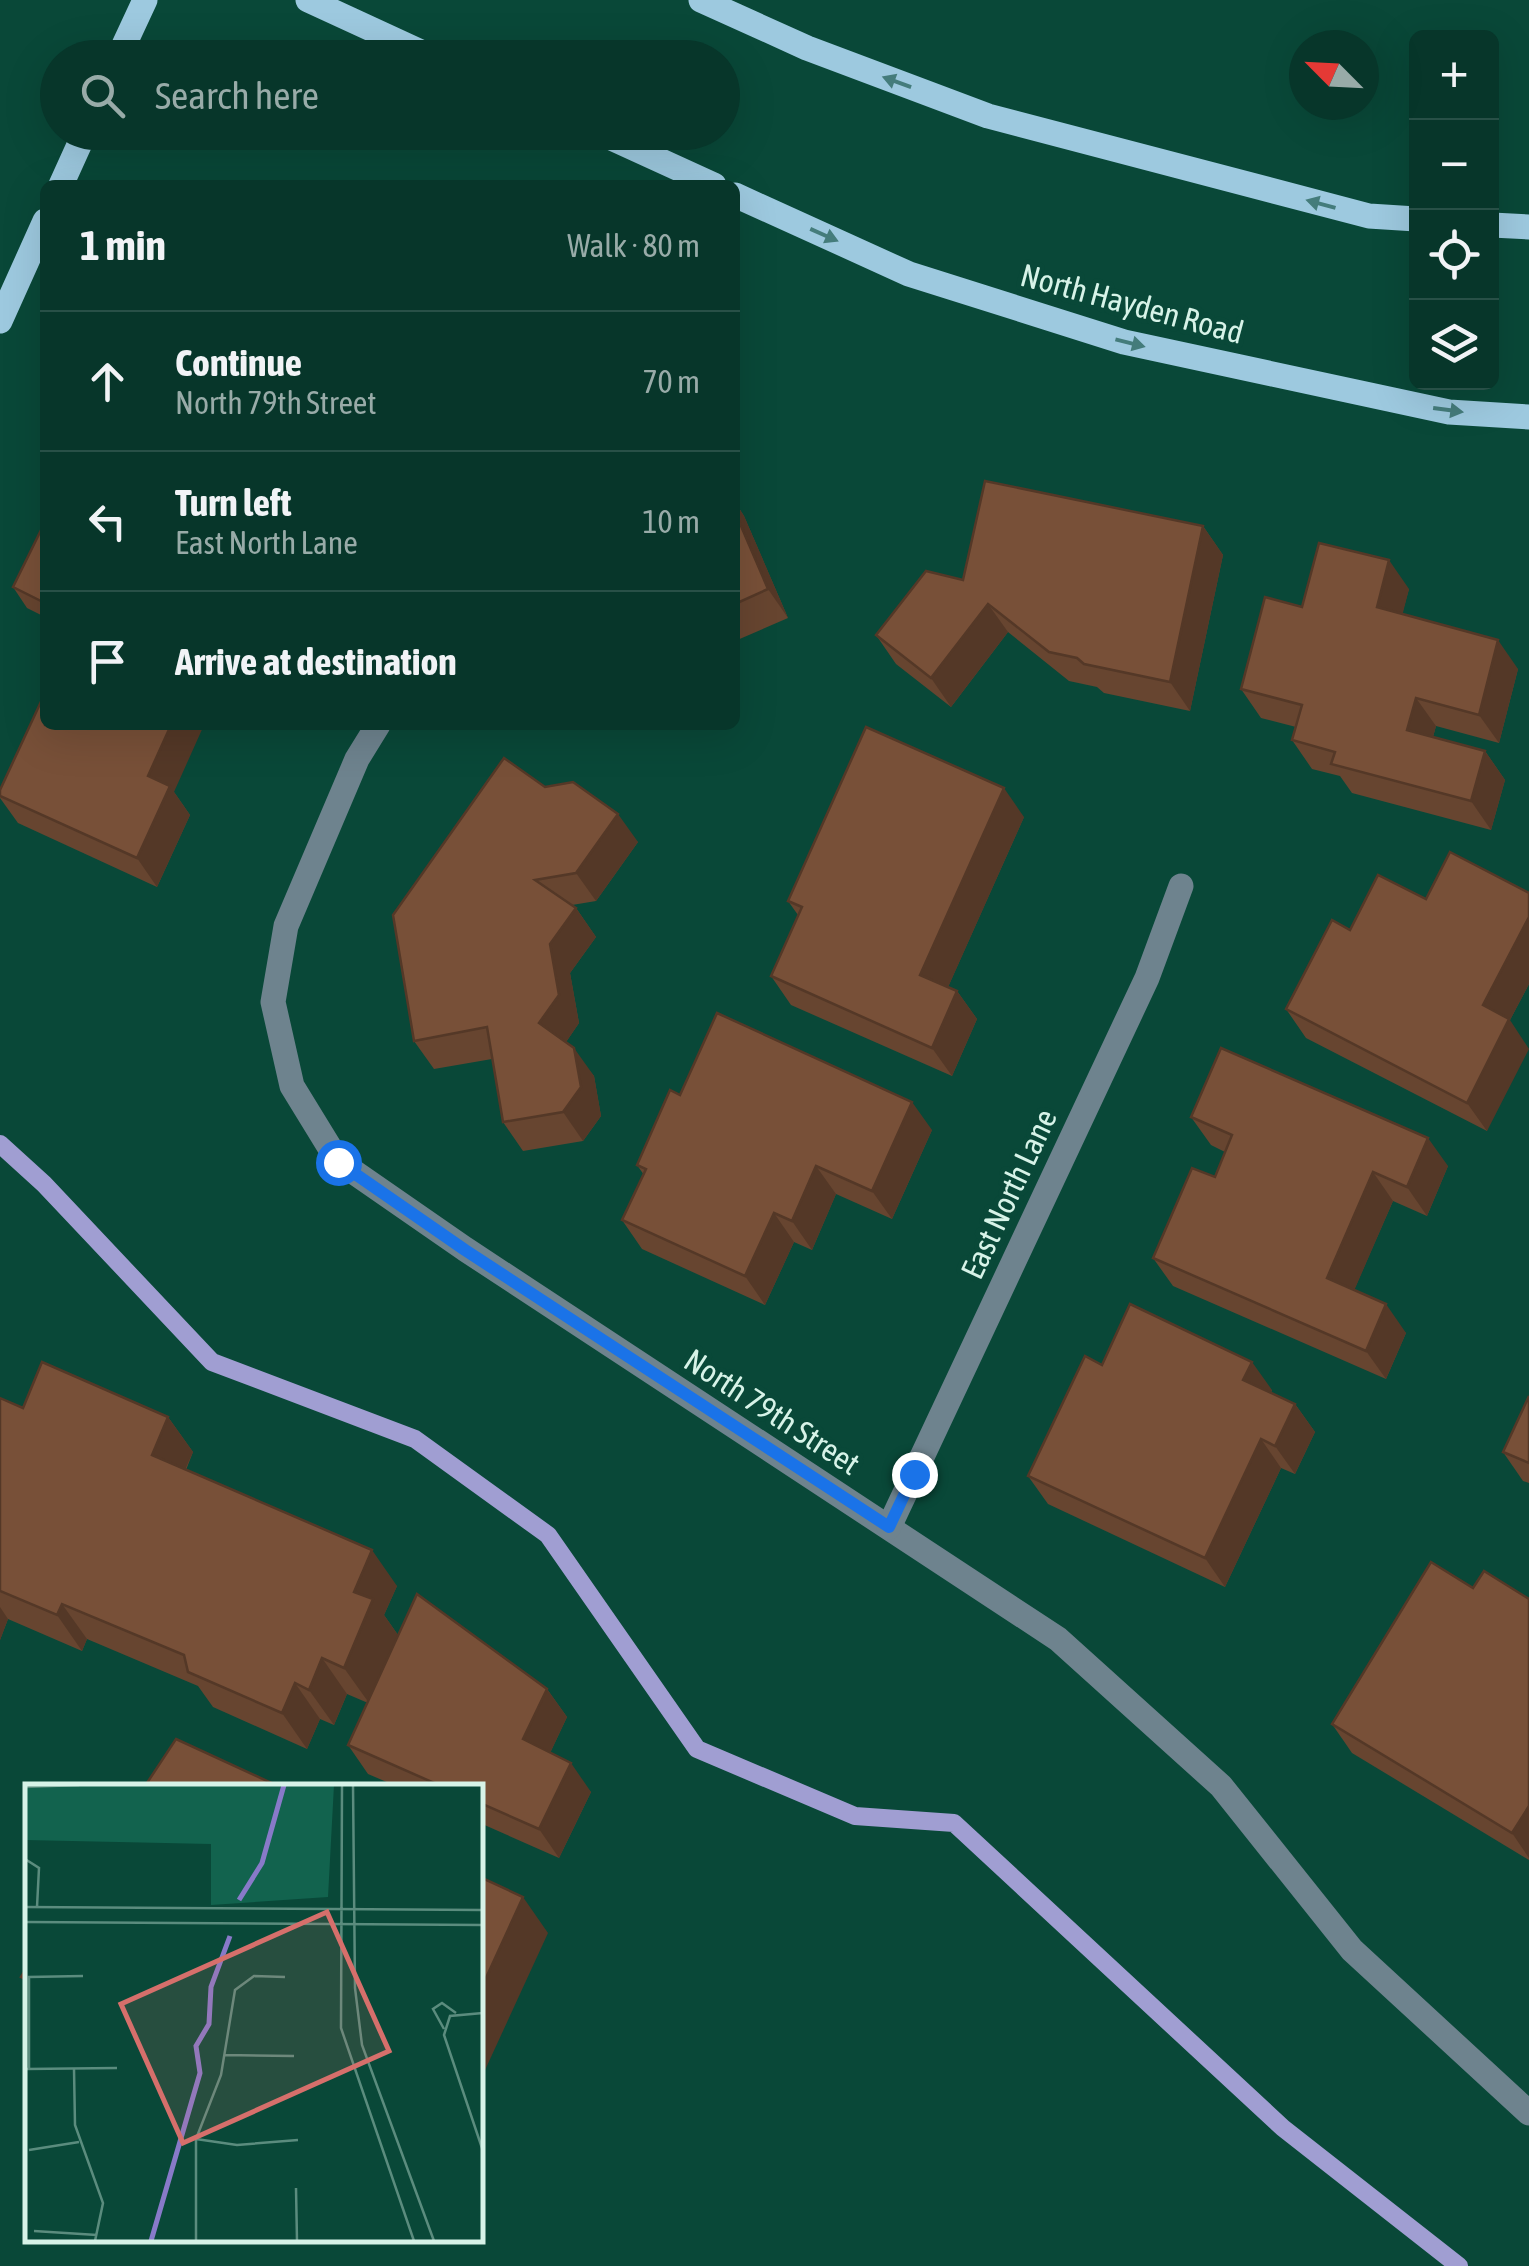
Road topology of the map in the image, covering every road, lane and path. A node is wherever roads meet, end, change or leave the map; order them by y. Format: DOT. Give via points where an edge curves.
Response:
graph roads {
  1 [pos="145,0"];
  2 [pos="308,0"];
  3 [pos="700,0"];
  4 [pos="126,40"];
  5 [pos="395,40"];
  6 [pos="77,150"];
  7 [pos="637,150"];
  8 [pos="63,180"];
  9 [pos="703,180"];
  10 [pos="740,197"];
  11 [pos="1409,219"];
  12 [pos="1499,225"];
  13 [pos="1529,227"];
  14 [pos="40,232"];
  15 [pos="0,321"];
  16 [pos="1529,417"];
  17 [pos="375,730"];
  18 [pos="1182,886"];
  19 [pos="889,1527"];
  20 [pos="1529,2113"];
  1 -- 4 [label="main road"];
  2 -- 5 [label="main road"];
  11 -- 3 [label="main road, one-way" via="1369,216 988,116"];
  6 -- 8 [label="main road"];
  7 -- 9 [label="main road"];
  10 -- 16 [label="main road, North Hayden Road, one-way" via="909,274 1124,342 1448,412"];
  12 -- 13 [label="main road"];
  14 -- 15 [label="main road"];
  17 -- 19 [label="street, North 79th Street" via="286,926 273,1002 292,1086 338,1162"];
  18 -- 19 [label="street, East North Lane" via="1148,978"];
  19 -- 20 [label="street, North 79th Street" via="1058,1639 1221,1786 1352,1950"];
}
